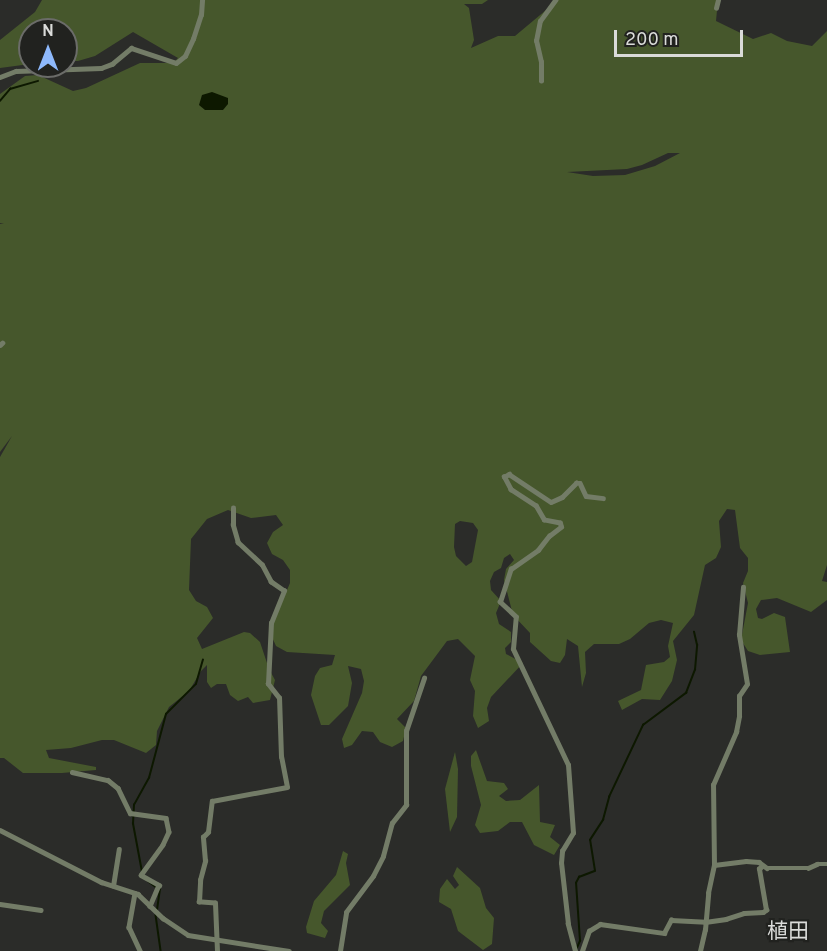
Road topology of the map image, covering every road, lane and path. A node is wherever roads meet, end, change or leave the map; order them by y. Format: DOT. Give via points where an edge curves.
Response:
graph roads {
  1 [pos="202,0"];
  2 [pos="555,0"];
  3 [pos="718,0"];
  4 [pos="716,8"];
  5 [pos="0,77"];
  6 [pos="541,81"];
  7 [pos="603,498"];
  8 [pos="233,508"];
  9 [pos="743,587"];
  10 [pos="424,678"];
  11 [pos="72,772"];
  12 [pos="0,830"];
  13 [pos="119,849"];
  14 [pos="827,864"];
  15 [pos="714,865"];
  16 [pos="762,866"];
  17 [pos="113,886"];
  18 [pos="135,893"];
  19 [pos="0,904"];
  20 [pos="150,906"];
  21 [pos="41,910"];
  22 [pos="705,922"];
  23 [pos="217,940"];
  24 [pos="140,951"];
  25 [pos="217,951"];
  26 [pos="289,951"];
  27 [pos="340,951"];
  28 [pos="575,951"];
  29 [pos="582,951"];
  30 [pos="700,951"];
  1 -- 5 [label="street" via="193,39 185,56 176,63 131,48 101,68 16,71"];
  2 -- 6 [label="street" via="540,21 536,41"];
  3 -- 4 [label="street"];
  7 -- 28 [label="street" via="586,496 580,483 576,483 551,502 509,474 504,477 511,490 536,506 544,520 561,524 538,550 511,569 501,602 516,617 513,649 568,765 573,833 562,851 561,863"];
  8 -- 23 [label="street" via="238,543 262,565 271,582 284,591 271,623 268,684 279,698 281,757 287,787 212,801 208,832 203,837 205,861 199,902 215,903"];
  9 -- 15 [label="street" via="739,635 747,684 739,696 736,732 713,785"];
  10 -- 27 [label="street" via="406,731 406,805 392,823 373,876 346,912"];
  11 -- 20 [label="street" via="108,780 118,788 130,813 166,818 168,832 163,845 141,875 159,885"];
  12 -- 17 [label="street"];
  13 -- 17 [label="street"];
  14 -- 16 [label="street" via="807,868"];
  15 -- 16 [label="street" via="746,861"];
  15 -- 22 [label="street"];
  16 -- 22 [label="street" via="759,868 766,910"];
  17 -- 18 [label="street"];
  18 -- 20 [label="street"];
  18 -- 24 [label="street" via="129,927"];
  19 -- 21 [label="street"];
  20 -- 23 [label="street" via="182,932"];
  22 -- 29 [label="street" via="671,920 664,933 600,924 589,931"];
  22 -- 30 [label="street"];
  23 -- 25 [label="street"];
  23 -- 26 [label="street"];
}
